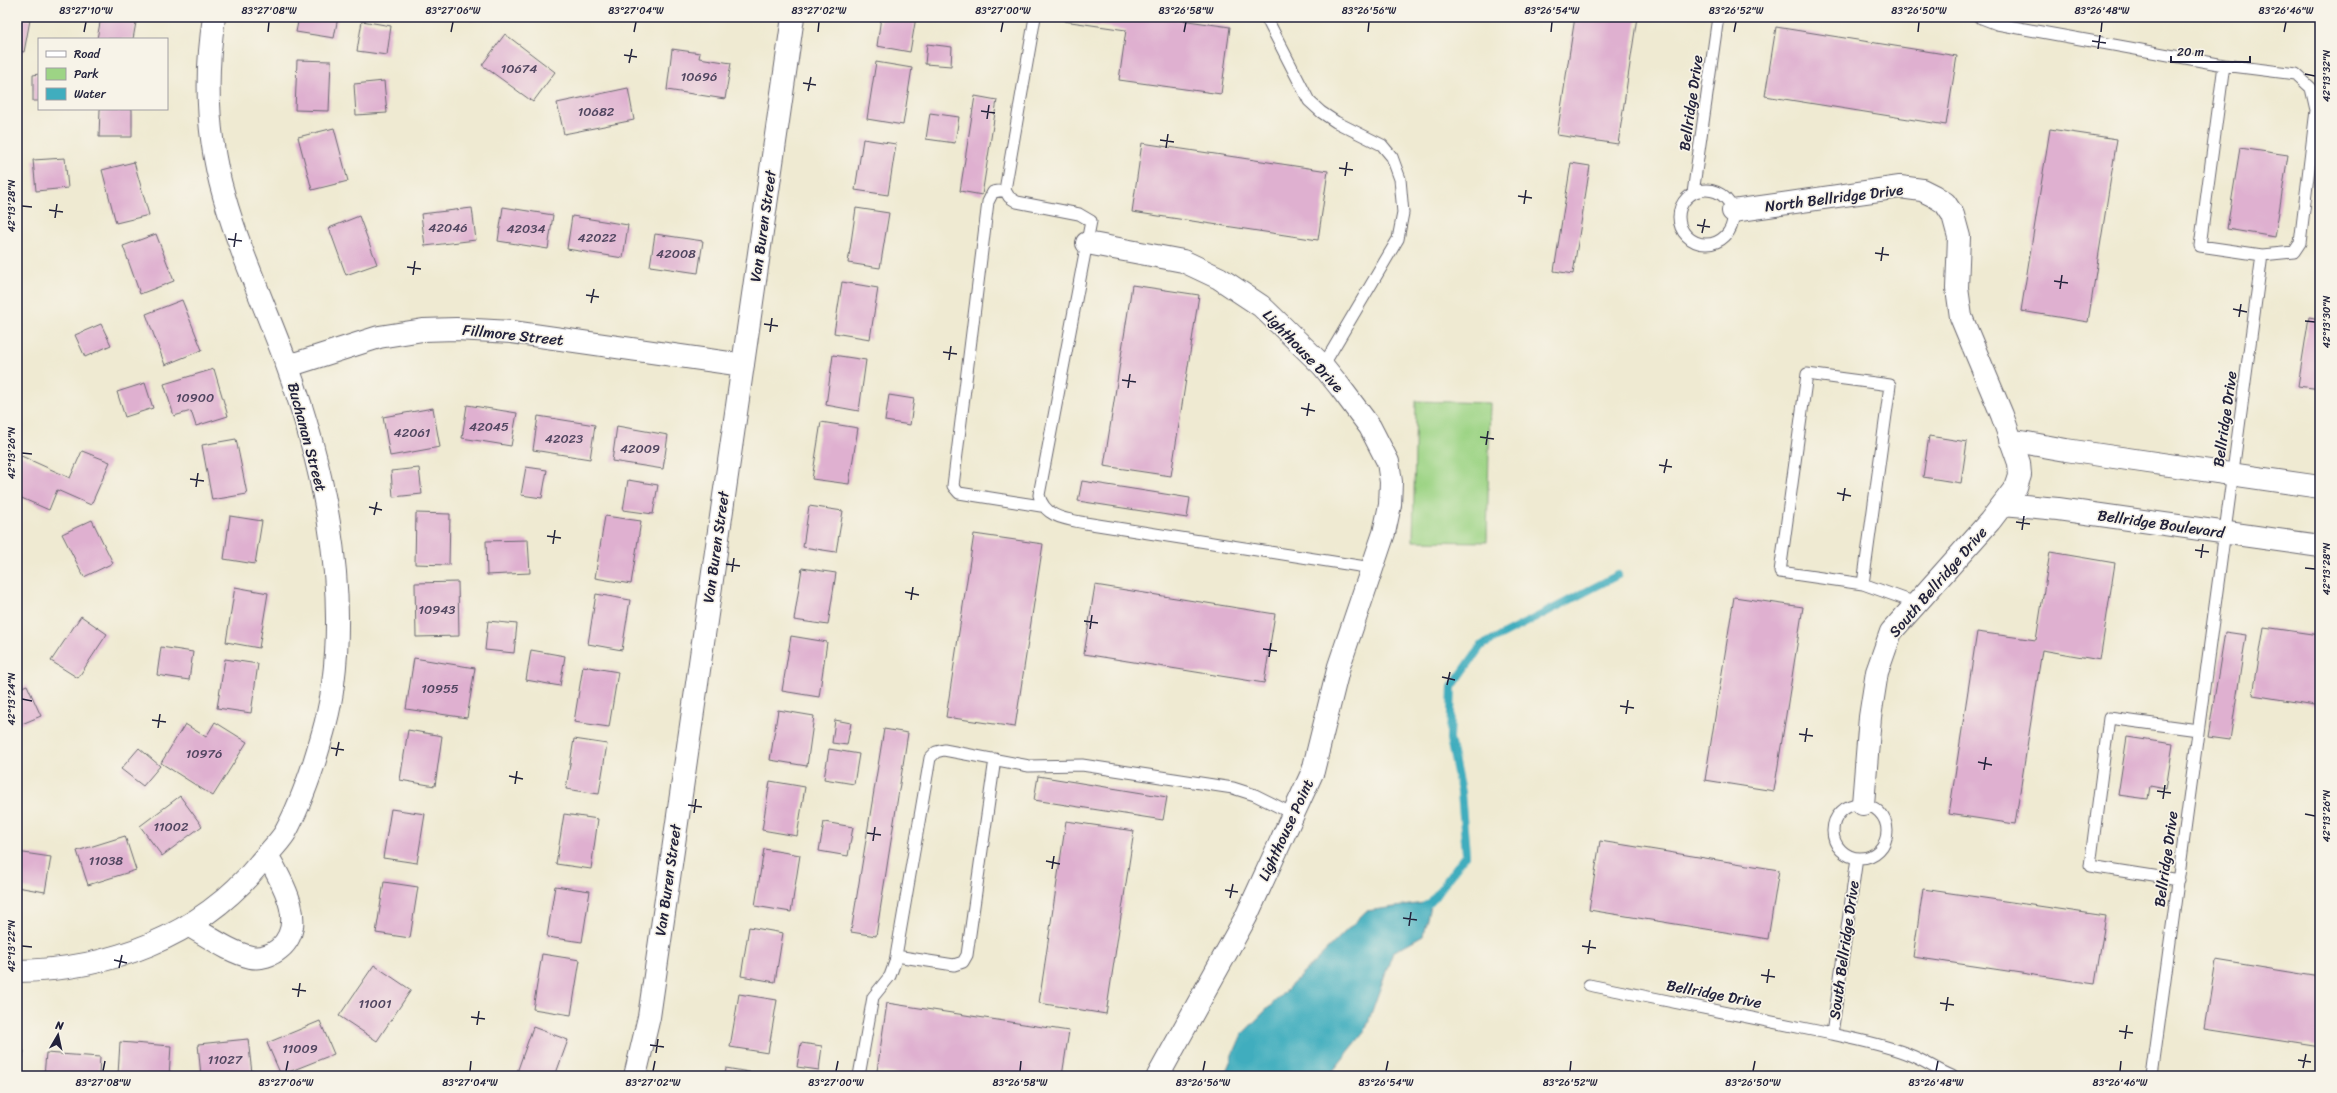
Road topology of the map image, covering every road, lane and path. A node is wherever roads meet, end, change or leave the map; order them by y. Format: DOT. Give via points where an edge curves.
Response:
graph roads {
  1 [pos="214,17"];
  2 [pos="793,17"];
  3 [pos="1035,17"];
  4 [pos="1266,17"];
  5 [pos="1718,17"];
  6 [pos="1979,17"];
  7 [pos="2224,65"];
  8 [pos="1005,190"];
  9 [pos="1694,193"];
  10 [pos="1733,211"];
  11 [pos="1087,243"];
  12 [pos="2262,255"];
  13 [pos="743,365"];
  14 [pos="288,366"];
  15 [pos="1323,366"];
  16 [pos="2010,440"];
  17 [pos="2019,463"];
  18 [pos="2232,474"];
  19 [pos="2320,487"];
  20 [pos="2002,504"];
  21 [pos="1041,506"];
  22 [pos="2225,533"];
  23 [pos="2320,546"];
  24 [pos="1372,568"];
  25 [pos="1863,584"];
  26 [pos="1916,603"];
  27 [pos="2198,730"];
  28 [pos="995,759"];
  29 [pos="1863,804"];
  30 [pos="1293,814"];
  31 [pos="267,855"];
  32 [pos="1857,858"];
  33 [pos="2178,880"];
  34 [pos="188,925"];
  35 [pos="896,956"];
  36 [pos="17,971"];
  37 [pos="1589,985"];
  38 [pos="1832,1034"];
  39 [pos="635,1076"];
  40 [pos="859,1076"];
  41 [pos="1158,1076"];
  42 [pos="1952,1076"];
  43 [pos="2152,1076"];
  1 -- 14 [label="street, Buchanan Street" via="209,104 212,138 223,193 230,218"];
  2 -- 13 [label="street, Van Buren Street"];
  3 -- 8 [label="lane"];
  4 -- 15 [label="lane" via="1309,101 1336,122 1382,145 1392,157 1400,179 1403,213 1398,239"];
  5 -- 9 [label="lane, Bellridge Drive"];
  6 -- 7 [label="lane" via="1997,24"];
  7 -- 12 [label="lane" via="2200,246"];
  7 -- 12 [label="lane" via="2296,74 2311,88 2316,110 2300,243 2294,252"];
  8 -- 11 [label="lane" via="1009,197 1017,202 1079,214 1091,221"];
  8 -- 21 [label="lane" via="993,192 988,202 952,486 959,493"];
  9 -- 10 [label="lane" via="1709,190 1724,197"];
  9 -- 10 [label="lane" via="1683,202 1679,215 1681,228 1689,238 1702,244 1715,243 1726,236 1733,224"];
  10 -- 16 [label="street, North Bellridge Drive" via="1900,187 1922,190 1945,204 1953,214 1959,237 1956,288 1961,317"];
  11 -- 15 [label="street, Lighthouse Drive" via="1182,261 1219,278 1261,306"];
  11 -- 21 [label="lane" via="1039,495"];
  12 -- 18 [label="lane, Bellridge Drive"];
  13 -- 14 [label="street, Fillmore Street" via="512,332 456,329 423,330 379,337"];
  13 -- 39 [label="street, Van Buren Street" via="649,1017"];
  14 -- 31 [label="street, Buchanan Street" via="306,422 321,484 331,547 337,626 333,685 324,731 306,787 284,834"];
  15 -- 24 [label="street, Lighthouse Drive" via="1370,427 1388,462 1391,482 1390,505"];
  16 -- 17 [label="street, North Bellridge Drive"];
  16 -- 18 [label="street"];
  17 -- 20 [label="street, South Bellridge Drive" via="2020,475 2016,487"];
  18 -- 19 [label="street"];
  18 -- 22 [label="lane, Bellridge Drive"];
  20 -- 22 [label="street, Bellridge Boulevard" via="2058,509"];
  20 -- 26 [label="street, South Bellridge Drive"];
  21 -- 24 [label="lane" via="1049,513 1085,523"];
  22 -- 23 [label="street, Bellridge Boulevard"];
  22 -- 27 [label="lane, Bellridge Drive"];
  24 -- 30 [label="street, Lighthouse Point" via="1339,666 1313,771"];
  25 -- 25 [label="lane" via="1780,572 1807,374 1890,385"];
  25 -- 26 [label="lane"];
  26 -- 29 [label="street, South Bellridge Drive" via="1891,632 1877,672 1870,717"];
  27 -- 33 [label="lane, Bellridge Drive"];
  27 -- 33 [label="lane" via="2109,718 2090,866"];
  28 -- 30 [label="lane" via="1029,766 1082,765 1233,788 1255,795"];
  28 -- 35 [label="lane" via="944,750 936,752 930,758"];
  28 -- 35 [label="lane" via="967,955 963,962 954,966"];
  29 -- 32 [label="lane" via="1873,807 1881,814 1886,823 1887,834 1878,852 1868,857"];
  29 -- 32 [label="lane" via="1852,804 1843,810 1836,818 1833,828 1839,848 1847,855"];
  30 -- 41 [label="street, Lighthouse Point" via="1246,917"];
  31 -- 34 [label="street, Buchanan Street" via="221,902"];
  31 -- 34 [label="street" via="289,898 292,913 290,931 284,945 270,955 252,957 240,954"];
  32 -- 38 [label="lane, South Bellridge Drive"];
  33 -- 43 [label="lane, Bellridge Drive"];
  34 -- 36 [label="street, Buchanan Street" via="148,946 85,966 45,971"];
  35 -- 40 [label="lane" via="890,976 873,996"];
  37 -- 38 [label="lane, Bellridge Drive"];
  38 -- 42 [label="lane, South Bellridge Drive" via="1882,1045 1911,1055 1933,1069"];
}
